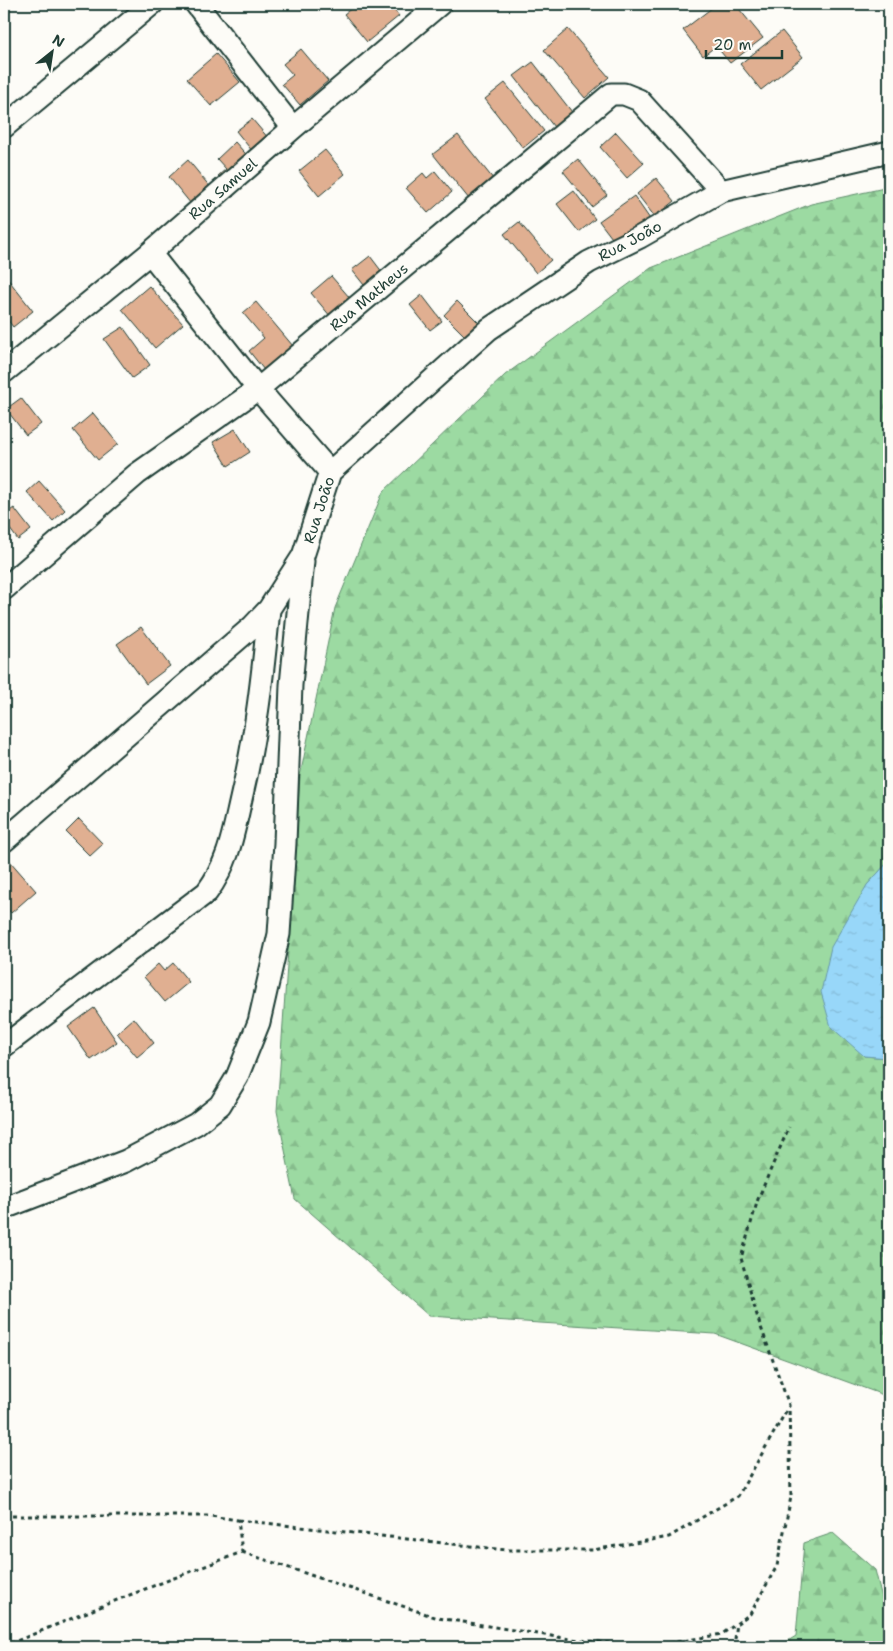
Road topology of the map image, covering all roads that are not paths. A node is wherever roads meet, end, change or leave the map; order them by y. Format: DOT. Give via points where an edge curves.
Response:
graph roads {
  1 [pos="152,4"];
  2 [pos="196,4"];
  3 [pos="440,4"];
  4 [pos="4,127"];
  5 [pos="293,128"];
  6 [pos="889,152"];
  7 [pos="721,191"];
  8 [pos="150,253"];
  9 [pos="4,372"];
  10 [pos="258,389"];
  11 [pos="330,472"];
  12 [pos="303,556"];
  13 [pos="4,589"];
  14 [pos="269,609"];
  15 [pos="4,841"];
  16 [pos="4,1046"];
  17 [pos="4,1208"];
  1 -- 4 [label="street"];
  2 -- 5 [label="street"];
  3 -- 5 [label="street, Rua Samuel"];
  5 -- 8 [label="street, Rua Samuel"];
  6 -- 7 [label="street, Rua João"];
  7 -- 10 [label="street, Rua Matheus" via="640,100 624,94 611,94"];
  7 -- 11 [label="street, Rua João" via="589,262 489,329"];
  8 -- 9 [label="street, Rua Samuel"];
  8 -- 10 [label="street"];
  10 -- 11 [label="street"];
  10 -- 13 [label="street, Rua Matheus" via="137,474"];
  11 -- 12 [label="street, Rua João"];
  12 -- 14 [label="street, Rua João"];
  12 -- 17 [label="street" via="291,684 279,934 259,1022 237,1077 220,1105 196,1124 126,1162"];
  14 -- 15 [label="street, Rua João" via="226,651"];
  14 -- 16 [label="street" via="249,764 229,852 219,876 207,892"];
}
